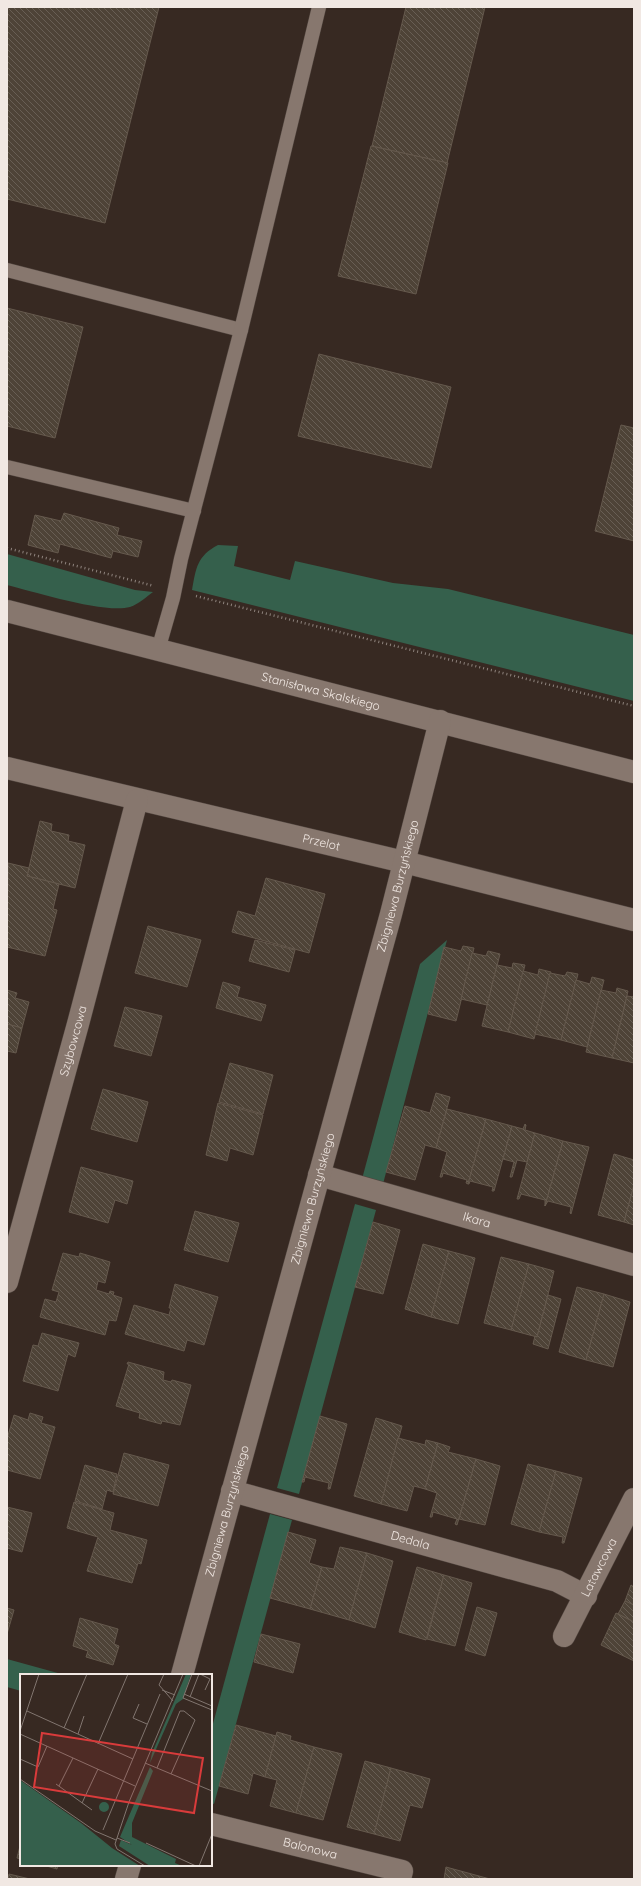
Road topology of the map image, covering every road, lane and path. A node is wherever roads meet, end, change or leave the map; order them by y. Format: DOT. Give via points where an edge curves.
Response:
graph roads {
  1 [pos="320,7"];
  2 [pos="7,270"];
  3 [pos="240,330"];
  4 [pos="7,467"];
  5 [pos="194,511"];
  6 [pos="7,548"];
  7 [pos="175,591"];
  8 [pos="7,611"];
  9 [pos="158,650"];
  10 [pos="634,706"];
  11 [pos="440,721"];
  12 [pos="7,768"];
  13 [pos="634,772"];
  14 [pos="137,800"];
  15 [pos="404,862"];
  16 [pos="634,920"];
  17 [pos="319,1175"];
  18 [pos="15,1222"];
  19 [pos="634,1265"];
  20 [pos="7,1282"];
  21 [pos="232,1491"];
  22 [pos="634,1499"];
  23 [pos="586,1596"];
  24 [pos="564,1636"];
  25 [pos="182,1674"];
  26 [pos="212,1824"];
  27 [pos="130,1866"];
  28 [pos="126,1879"];
  29 [pos="400,1879"];
  1 -- 3 [label="lane"];
  2 -- 3 [label="lane"];
  3 -- 5 [label="lane"];
  4 -- 5 [label="lane"];
  5 -- 7 [label="lane"];
  6 -- 7 [label="path"];
  7 -- 9 [label="lane"];
  7 -- 10 [label="path"];
  8 -- 9 [label="street, Stanisława Skalskiego"];
  9 -- 11 [label="street, Stanisława Skalskiego"];
  11 -- 13 [label="street, Stanisława Skalskiego"];
  11 -- 15 [label="street, Zbigniewa Burzyńskiego"];
  12 -- 14 [label="street, Przelot"];
  14 -- 15 [label="street, Przelot"];
  14 -- 18 [label="street, Szybowcowa" via="78,1024"];
  15 -- 16 [label="street, Przelot"];
  15 -- 17 [label="street, Zbigniewa Burzyńskiego"];
  17 -- 19 [label="street, Ikara"];
  17 -- 21 [label="street, Zbigniewa Burzyńskiego"];
  18 -- 20 [label="street, Szybowcowa"];
  21 -- 23 [label="street, Dedala" via="557,1581"];
  21 -- 25 [label="street, Zbigniewa Burzyńskiego"];
  22 -- 23 [label="street, Latawcowa"];
  23 -- 24 [label="street, Latawcowa"];
  26 -- 29 [label="street, Balonowa" via="402,1871"];
  27 -- 28 [label="street"];
}
